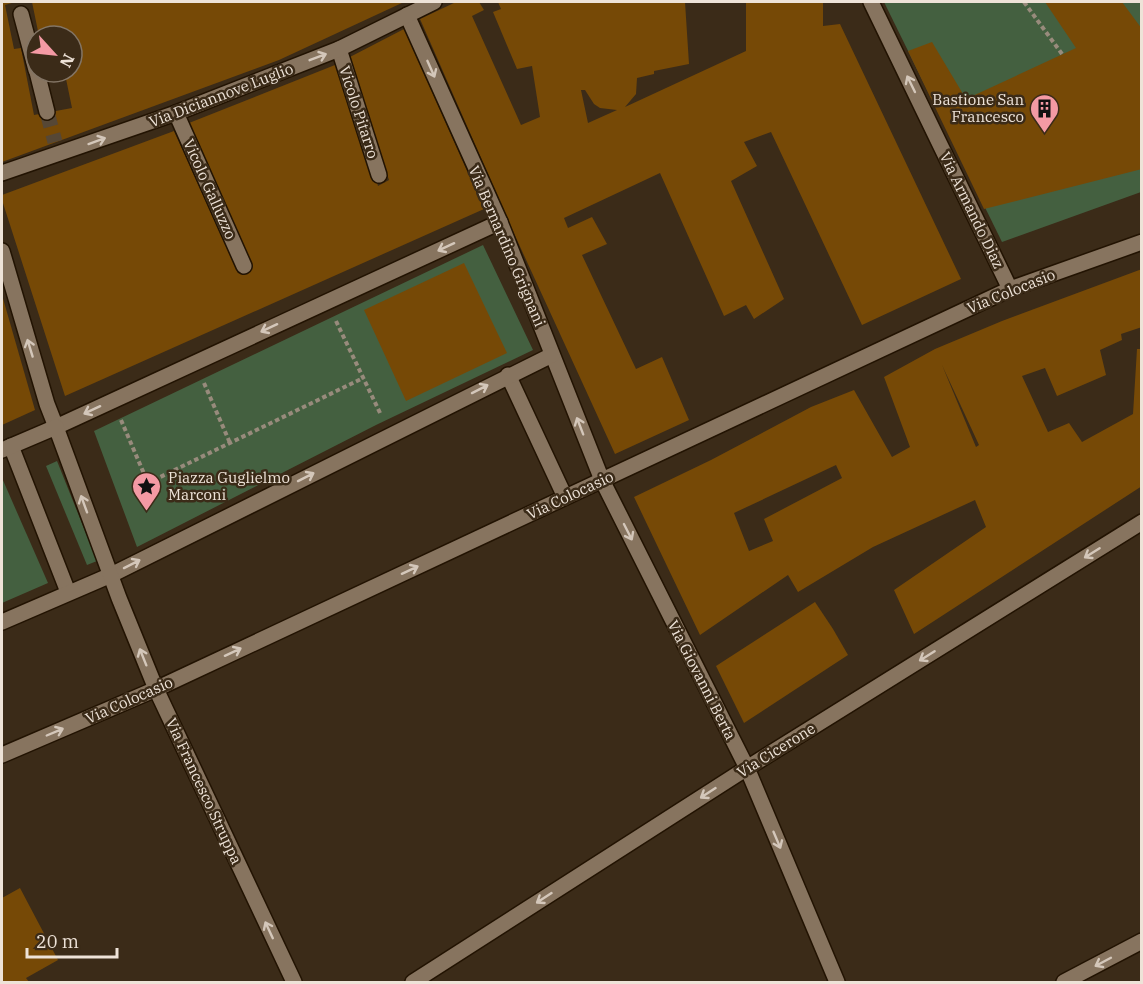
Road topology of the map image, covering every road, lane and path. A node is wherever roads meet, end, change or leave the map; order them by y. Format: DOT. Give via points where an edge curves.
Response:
graph roads {
  1 [pos="434,2"];
  2 [pos="871,2"];
  3 [pos="1024,2"];
  4 [pos="21,14"];
  5 [pos="407,15"];
  6 [pos="24,25"];
  7 [pos="339,49"];
  8 [pos="1062,54"];
  9 [pos="39,84"];
  10 [pos="47,112"];
  11 [pos="176,113"];
  12 [pos="2,173"];
  13 [pos="379,175"];
  14 [pos="500,222"];
  15 [pos="1142,242"];
  16 [pos="2,251"];
  17 [pos="244,266"];
  18 [pos="1010,288"];
  19 [pos="327,302"];
  20 [pos="552,355"];
  21 [pos="195,362"];
  22 [pos="508,375"];
  23 [pos="363,378"];
  24 [pos="113,400"];
  25 [pos="381,415"];
  26 [pos="56,427"];
  27 [pos="230,443"];
  28 [pos="6,448"];
  29 [pos="602,480"];
  30 [pos="565,497"];
  31 [pos="1142,522"];
  32 [pos="111,575"];
  33 [pos="68,592"];
  34 [pos="2,622"];
  35 [pos="156,688"];
  36 [pos="2,755"];
  37 [pos="747,768"];
  38 [pos="1142,941"];
  39 [pos="294,982"];
  40 [pos="413,982"];
  41 [pos="837,982"];
  42 [pos="1064,982"];
  1 -- 5 [label="street, Via Diciannove Luglio"];
  18 -- 2 [label="street, Via Armando Diaz, one-way"];
  3 -- 8 [label="path"];
  4 -- 6 [label="street"];
  5 -- 7 [label="street, Via Diciannove Luglio"];
  5 -- 14 [label="street, Via Bernardino Grignani, one-way"];
  11 -- 7 [label="street, Via Diciannove Luglio, one-way"];
  7 -- 13 [label="street, Vicolo Pitarro"];
  9 -- 10 [label="street"];
  12 -- 11 [label="street, Via Diciannove Luglio, one-way" via="57,148"];
  11 -- 17 [label="street, Vicolo Galluzzo"];
  14 -- 19 [label="street, one-way"];
  14 -- 20 [label="street, Via Bernardino Grignani"];
  15 -- 18 [label="street, Via Colocasio"];
  26 -- 16 [label="street, Via Francesco Struppa, one-way"];
  18 -- 29 [label="street, Via Colocasio"];
  19 -- 21 [label="street, one-way"];
  19 -- 23 [label="path"];
  20 -- 22 [label="street"];
  29 -- 20 [label="street, Via Bernardino Grignani, one-way"];
  21 -- 24 [label="street"];
  21 -- 27 [label="path"];
  22 -- 30 [label="street"];
  32 -- 22 [label="street, one-way"];
  23 -- 25 [label="path"];
  23 -- 27 [label="path"];
  24 -- 26 [label="street, one-way"];
  24 -- 27 [label="path" via="148,483"];
  26 -- 28 [label="street"];
  32 -- 26 [label="street, Via Francesco Struppa, one-way"];
  28 -- 33 [label="street"];
  29 -- 30 [label="street, Via Colocasio"];
  29 -- 37 [label="street, Via Giovanni Berta, one-way"];
  35 -- 30 [label="street, Via Colocasio, one-way"];
  31 -- 37 [label="street, Via Cicerone, one-way"];
  32 -- 33 [label="street"];
  35 -- 32 [label="street, Via Francesco Struppa, one-way"];
  33 -- 34 [label="street"];
  36 -- 35 [label="street, Via Colocasio, one-way"];
  39 -- 35 [label="street, Via Francesco Struppa, one-way"];
  37 -- 40 [label="street, Via Cicerone, one-way"];
  37 -- 41 [label="street, Via Giovanni Berta, one-way"];
  38 -- 42 [label="street, one-way"];
}
